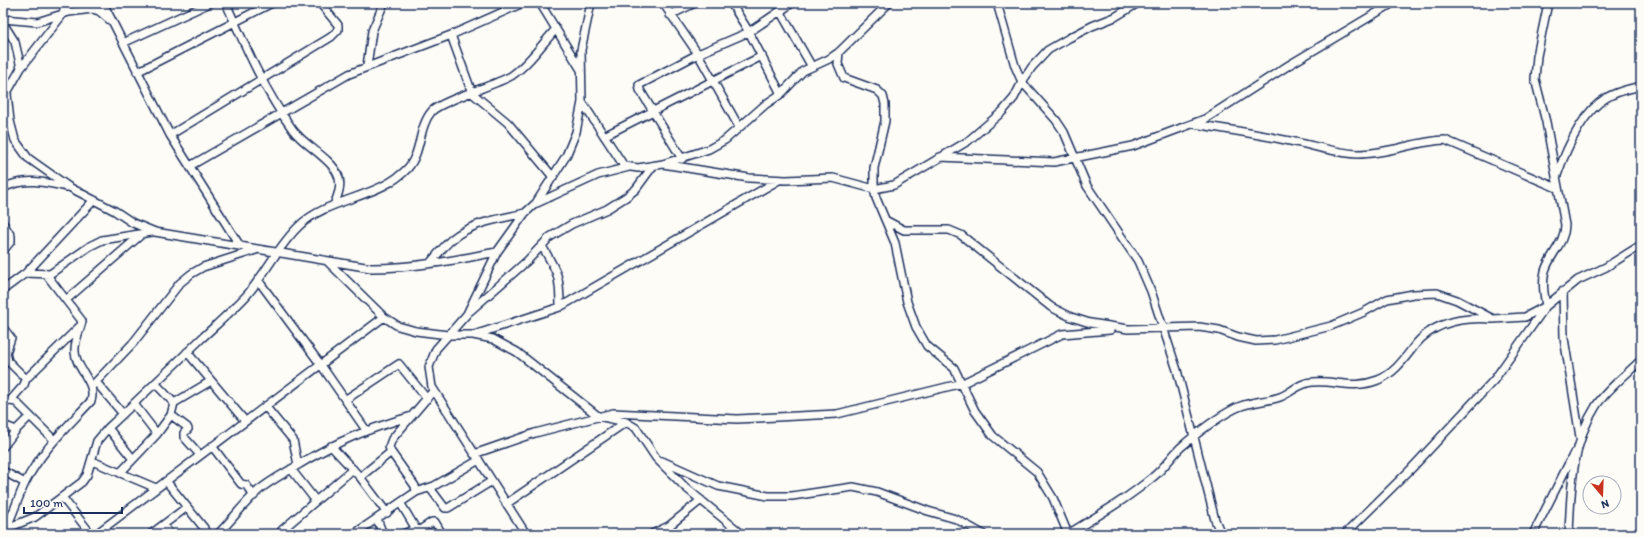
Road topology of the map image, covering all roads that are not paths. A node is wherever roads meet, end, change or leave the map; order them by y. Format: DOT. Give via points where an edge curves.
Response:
graph roads {
  1 [pos="66,3"];
  2 [pos="103,3"];
  3 [pos="210,3"];
  4 [pos="226,3"];
  5 [pos="272,3"];
  6 [pos="320,3"];
  7 [pos="384,3"];
  8 [pos="523,3"];
  9 [pos="540,3"];
  10 [pos="591,3"];
  11 [pos="663,3"];
  12 [pos="695,3"];
  13 [pos="731,3"];
  14 [pos="792,3"];
  15 [pos="889,3"];
  16 [pos="997,3"];
  17 [pos="1138,3"];
  18 [pos="1393,3"];
  19 [pos="1548,3"];
  20 [pos="780,11"];
  21 [pos="63,14"];
  22 [pos="670,15"];
  23 [pos="3,19"];
  24 [pos="234,21"];
  25 [pos="114,24"];
  26 [pos="4,28"];
  27 [pos="556,29"];
  28 [pos="749,32"];
  29 [pos="451,35"];
  30 [pos="123,43"];
  31 [pos="839,52"];
  32 [pos="698,54"];
  33 [pos="762,56"];
  34 [pos="367,66"];
  35 [pos="812,67"];
  36 [pos="21,68"];
  37 [pos="581,71"];
  38 [pos="137,72"];
  39 [pos="262,78"];
  40 [pos="713,81"];
  41 [pos="1022,82"];
  42 [pos="1641,86"];
  43 [pos="472,93"];
  44 [pos="781,94"];
  45 [pos="5,97"];
  46 [pos="582,102"];
  47 [pos="654,112"];
  48 [pos="282,114"];
  49 [pos="1194,124"];
  50 [pos="739,127"];
  51 [pos="170,136"];
  52 [pos="604,136"];
  53 [pos="939,157"];
  54 [pos="682,159"];
  55 [pos="1076,159"];
  56 [pos="663,164"];
  57 [pos="190,166"];
  58 [pos="653,166"];
  59 [pos="630,168"];
  60 [pos="554,177"];
  61 [pos="779,179"];
  62 [pos="1556,179"];
  63 [pos="69,187"];
  64 [pos="3,188"];
  65 [pos="1557,188"];
  66 [pos="874,189"];
  67 [pos="94,200"];
  68 [pos="536,203"];
  69 [pos="334,205"];
  70 [pos="525,213"];
  71 [pos="887,221"];
  72 [pos="3,223"];
  73 [pos="155,232"];
  74 [pos="143,233"];
  75 [pos="1641,245"];
  76 [pos="240,246"];
  77 [pos="542,246"];
  78 [pos="258,249"];
  79 [pos="3,251"];
  80 [pos="277,252"];
  81 [pos="497,252"];
  82 [pos="327,262"];
  83 [pos="430,262"];
  84 [pos="26,273"];
  85 [pos="46,274"];
  86 [pos="258,280"];
  87 [pos="5,286"];
  88 [pos="1563,291"];
  89 [pos="66,300"];
  90 [pos="1546,306"];
  91 [pos="560,307"];
  92 [pos="467,314"];
  93 [pos="384,317"];
  94 [pos="1493,319"];
  95 [pos="81,326"];
  96 [pos="3,328"];
  97 [pos="1164,328"];
  98 [pos="1128,329"];
  99 [pos="448,335"];
  100 [pos="473,335"];
  101 [pos="11,338"];
  102 [pos="3,345"];
  103 [pos="187,352"];
  104 [pos="1641,360"];
  105 [pos="321,365"];
  106 [pos="26,379"];
  107 [pos="211,381"];
  108 [pos="155,383"];
  109 [pos="963,383"];
  110 [pos="94,384"];
  111 [pos="434,390"];
  112 [pos="427,399"];
  113 [pos="345,400"];
  114 [pos="174,403"];
  115 [pos="134,404"];
  116 [pos="265,406"];
  117 [pos="123,414"];
  118 [pos="171,415"];
  119 [pos="30,416"];
  120 [pos="412,416"];
  121 [pos="598,416"];
  122 [pos="245,421"];
  123 [pos="626,422"];
  124 [pos="3,425"];
  125 [pos="108,428"];
  126 [pos="16,430"];
  127 [pos="366,430"];
  128 [pos="157,434"];
  129 [pos="1194,437"];
  130 [pos="54,440"];
  131 [pos="1579,442"];
  132 [pos="212,446"];
  133 [pos="331,446"];
  134 [pos="3,447"];
  135 [pos="391,452"];
  136 [pos="200,455"];
  137 [pos="477,457"];
  138 [pos="656,458"];
  139 [pos="133,460"];
  140 [pos="92,461"];
  141 [pos="295,467"];
  142 [pos="353,469"];
  143 [pos="3,471"];
  144 [pos="120,473"];
  145 [pos="360,477"];
  146 [pos="166,481"];
  147 [pos="492,481"];
  148 [pos="25,483"];
  149 [pos="156,488"];
  150 [pos="430,488"];
  151 [pos="416,492"];
  152 [pos="254,496"];
  153 [pos="62,497"];
  154 [pos="701,500"];
  155 [pos="316,501"];
  156 [pos="401,504"];
  157 [pos="506,504"];
  158 [pos="187,507"];
  159 [pos="387,513"];
  160 [pos="377,519"];
  161 [pos="1356,524"];
  162 [pos="163,525"];
  163 [pos="416,529"];
  164 [pos="5,530"];
  165 [pos="91,534"];
  166 [pos="96,534"];
  167 [pos="151,534"];
  168 [pos="170,534"];
  169 [pos="205,534"];
  170 [pos="218,534"];
  171 [pos="281,534"];
  172 [pos="354,534"];
  173 [pos="383,534"];
  174 [pos="403,534"];
  175 [pos="442,534"];
  176 [pos="526,534"];
  177 [pos="652,534"];
  178 [pos="742,534"];
  179 [pos="983,534"];
  180 [pos="1068,534"];
  181 [pos="1221,534"];
  182 [pos="1344,534"];
  183 [pos="1350,534"];
  184 [pos="1533,534"];
  185 [pos="1568,534"];
  1 -- 21 [label="street"];
  2 -- 25 [label="street"];
  3 -- 30 [label="street"];
  4 -- 24 [label="street"];
  5 -- 24 [label="street"];
  6 -- 39 [label="street" via="338,25 338,30 331,37"];
  7 -- 34 [label="street" via="372,31"];
  8 -- 29 [label="street"];
  9 -- 27 [label="street"];
  10 -- 37 [label="street" via="582,50"];
  11 -- 22 [label="street"];
  12 -- 22 [label="street"];
  13 -- 28 [label="street"];
  14 -- 20 [label="street"];
  15 -- 31 [label="street"];
  16 -- 41 [label="street"];
  17 -- 41 [label="street" via="1048,50"];
  18 -- 49 [label="street"];
  19 -- 62 [label="street" via="1535,79"];
  20 -- 28 [label="street"];
  20 -- 35 [label="street"];
  21 -- 23 [label="street" via="37,22"];
  21 -- 25 [label="street" via="92,9 99,11"];
  21 -- 36 [label="street"];
  22 -- 32 [label="street"];
  24 -- 38 [label="street"];
  24 -- 39 [label="street"];
  25 -- 30 [label="street"];
  26 -- 36 [label="street" via="17,47"];
  27 -- 37 [label="street"];
  27 -- 43 [label="street" via="512,75"];
  28 -- 32 [label="street"];
  28 -- 33 [label="street"];
  29 -- 34 [label="street"];
  29 -- 43 [label="street"];
  30 -- 38 [label="street"];
  31 -- 35 [label="street"];
  31 -- 66 [label="street" via="838,64 844,78 877,90 886,104 885,121 874,168"];
  32 -- 40 [label="street"];
  32 -- 47 [label="street" via="639,85"];
  33 -- 40 [label="street"];
  33 -- 44 [label="street"];
  34 -- 48 [label="street" via="323,88"];
  35 -- 44 [label="street" via="803,71"];
  36 -- 45 [label="street"];
  37 -- 46 [label="street"];
  38 -- 51 [label="street"];
  39 -- 48 [label="street"];
  39 -- 51 [label="street"];
  40 -- 47 [label="street"];
  40 -- 50 [label="street"];
  41 -- 53 [label="street" via="1014,98 1002,112 968,140"];
  41 -- 55 [label="street" via="1056,120"];
  42 -- 62 [label="street" via="1622,90 1605,98 1594,108 1565,150"];
  43 -- 60 [label="street" via="508,123"];
  43 -- 69 [label="street" via="432,111 424,125 416,153 408,167 396,177 377,188"];
  44 -- 50 [label="street"];
  45 -- 63 [label="street" via="12,132 21,149 28,158"];
  46 -- 52 [label="street"];
  46 -- 60 [label="street" via="576,132"];
  47 -- 52 [label="street"];
  47 -- 54 [label="street"];
  48 -- 57 [label="street"];
  48 -- 69 [label="street" via="300,139 338,173 340,188"];
  49 -- 55 [label="street" via="1133,146"];
  49 -- 65 [label="street" via="1343,153 1360,154 1445,140"];
  50 -- 54 [label="street" via="725,140 709,149"];
  51 -- 57 [label="street"];
  52 -- 59 [label="street" via="624,166"];
  53 -- 55 [label="street" via="1022,162"];
  53 -- 66 [label="street" via="894,185"];
  54 -- 56 [label="street"];
  55 -- 97 [label="street" via="1087,186 1138,261"];
  56 -- 58 [label="street"];
  56 -- 61 [label="street" via="749,178"];
  57 -- 76 [label="street"];
  58 -- 59 [label="street"];
  58 -- 77 [label="street" via="636,189 626,197 572,224 550,237"];
  59 -- 68 [label="street" via="598,175"];
  60 -- 68 [label="street"];
  61 -- 66 [label="street" via="833,178"];
  61 -- 91 [label="street"];
  62 -- 65 [label="street"];
  63 -- 64 [label="street" via="33,180"];
  63 -- 67 [label="street"];
  65 -- 90 [label="street" via="1565,234 1545,269 1543,284"];
  66 -- 71 [label="street"];
  67 -- 73 [label="street" via="133,224"];
  67 -- 84 [label="street"];
  68 -- 70 [label="street"];
  69 -- 80 [label="street" via="317,212 299,226"];
  70 -- 81 [label="street"];
  70 -- 83 [label="street" via="466,229 451,240"];
  71 -- 98 [label="street" via="904,230 949,230 961,235 1051,307 1090,324"];
  71 -- 109 [label="street" via="896,243 907,302 916,326 927,346 954,368"];
  72 -- 79 [label="street" via="11,236 11,241"];
  73 -- 74 [label="street"];
  73 -- 76 [label="street"];
  74 -- 85 [label="street" via="102,240 56,271"];
  74 -- 89 [label="street"];
  75 -- 88 [label="street"];
  76 -- 78 [label="street"];
  77 -- 91 [label="street" via="557,270"];
  77 -- 92 [label="street"];
  78 -- 80 [label="street"];
  78 -- 110 [label="street" via="203,267 180,283 133,343"];
  80 -- 82 [label="street"];
  80 -- 86 [label="street"];
  81 -- 83 [label="street"];
  81 -- 92 [label="street"];
  82 -- 83 [label="street" via="392,268"];
  82 -- 93 [label="street"];
  84 -- 85 [label="street"];
  84 -- 87 [label="street"];
  85 -- 89 [label="street"];
  86 -- 103 [label="street" via="247,295"];
  86 -- 105 [label="street"];
  88 -- 90 [label="street"];
  88 -- 131 [label="street" via="1564,338"];
  89 -- 95 [label="street" via="80,316"];
  90 -- 94 [label="street" via="1525,317"];
  90 -- 161 [label="street" via="1494,380"];
  91 -- 100 [label="street"];
  92 -- 99 [label="street"];
  93 -- 99 [label="street" via="410,330"];
  93 -- 105 [label="street"];
  94 -- 97 [label="street" via="1458,300 1436,294 1413,294 1387,299 1331,326 1274,340 1256,341 1199,326"];
  94 -- 129 [label="street" via="1470,317 1438,326 1415,345 1395,369 1379,379 1363,385 1312,382 1301,385 1282,396 1237,407"];
  95 -- 106 [label="street"];
  95 -- 110 [label="street" via="75,352"];
  96 -- 101 [label="street"];
  97 -- 98 [label="street"];
  97 -- 129 [label="street"];
  98 -- 109 [label="street" via="1062,334"];
  99 -- 100 [label="street"];
  99 -- 111 [label="street" via="436,349 429,367"];
  100 -- 121 [label="street" via="493,339 517,352"];
  101 -- 102 [label="street"];
  101 -- 106 [label="street" via="6,353 8,361"];
  103 -- 107 [label="street"];
  103 -- 108 [label="street"];
  104 -- 131 [label="street" via="1597,405"];
  105 -- 113 [label="street"];
  105 -- 116 [label="street"];
  106 -- 119 [label="street" via="10,401 16,402"];
  107 -- 114 [label="street"];
  107 -- 122 [label="street"];
  108 -- 114 [label="street"];
  108 -- 115 [label="street"];
  109 -- 121 [label="street" via="837,414 737,419 628,413"];
  109 -- 180 [label="street" via="975,411 993,436 1037,472 1054,498"];
  110 -- 117 [label="street"];
  110 -- 130 [label="street" via="91,401"];
  111 -- 112 [label="street"];
  111 -- 137 [label="street"];
  112 -- 113 [label="street" via="399,364"];
  112 -- 120 [label="street"];
  113 -- 127 [label="street"];
  114 -- 118 [label="street"];
  115 -- 117 [label="street"];
  115 -- 128 [label="street"];
  116 -- 122 [label="street"];
  116 -- 141 [label="street" via="293,440"];
  117 -- 125 [label="street"];
  118 -- 128 [label="street"];
  118 -- 136 [label="street" via="187,427 184,437"];
  119 -- 126 [label="street"];
  119 -- 130 [label="street"];
  120 -- 127 [label="street"];
  120 -- 135 [label="street" via="392,439 389,447"];
  121 -- 123 [label="street"];
  121 -- 137 [label="street" via="535,433"];
  122 -- 132 [label="street"];
  123 -- 138 [label="street" via="636,428"];
  123 -- 157 [label="street"];
  124 -- 126 [label="street"];
  125 -- 139 [label="street"];
  125 -- 140 [label="street" via="97,441"];
  126 -- 134 [label="street"];
  127 -- 133 [label="street"];
  128 -- 139 [label="street"];
  129 -- 180 [label="street" via="1155,476 1124,500"];
  129 -- 181 [label="street" via="1215,520"];
  130 -- 148 [label="street"];
  131 -- 184 [label="street"];
  131 -- 185 [label="street" via="1572,478"];
  132 -- 136 [label="street"];
  132 -- 152 [label="street" via="239,482 246,484"];
  133 -- 141 [label="street"];
  133 -- 142 [label="street"];
  135 -- 145 [label="street"];
  135 -- 151 [label="street" via="415,486"];
  136 -- 146 [label="street"];
  137 -- 147 [label="street"];
  137 -- 150 [label="street"];
  138 -- 154 [label="street"];
  138 -- 179 [label="street" via="718,486 768,496 792,496 853,487 869,490 956,519"];
  139 -- 144 [label="street"];
  140 -- 144 [label="street"];
  140 -- 153 [label="street" via="82,482"];
  141 -- 152 [label="street" via="259,490"];
  141 -- 155 [label="street"];
  142 -- 145 [label="street"];
  142 -- 155 [label="street"];
  143 -- 148 [label="street"];
  144 -- 149 [label="street"];
  145 -- 159 [label="street"];
  146 -- 149 [label="street"];
  146 -- 158 [label="street"];
  147 -- 150 [label="street" via="448,508 445,508"];
  147 -- 157 [label="street"];
  148 -- 164 [label="street"];
  149 -- 166 [label="street"];
  150 -- 151 [label="street"];
  151 -- 156 [label="street"];
  152 -- 170 [label="street"];
  153 -- 164 [label="street" via="35,517"];
  153 -- 165 [label="street"];
  154 -- 177 [label="street" via="669,526"];
  154 -- 178 [label="street"];
  155 -- 171 [label="street" via="282,530"];
  156 -- 159 [label="street"];
  156 -- 163 [label="street"];
  157 -- 176 [label="street"];
  158 -- 162 [label="street"];
  158 -- 169 [label="street" via="204,528"];
  159 -- 160 [label="street"];
  160 -- 172 [label="street"];
  160 -- 173 [label="street"];
  161 -- 182 [label="street"];
  161 -- 183 [label="street"];
  162 -- 167 [label="street"];
  162 -- 168 [label="street"];
  163 -- 174 [label="street"];
  163 -- 175 [label="street" via="420,530 435,522"];
}
